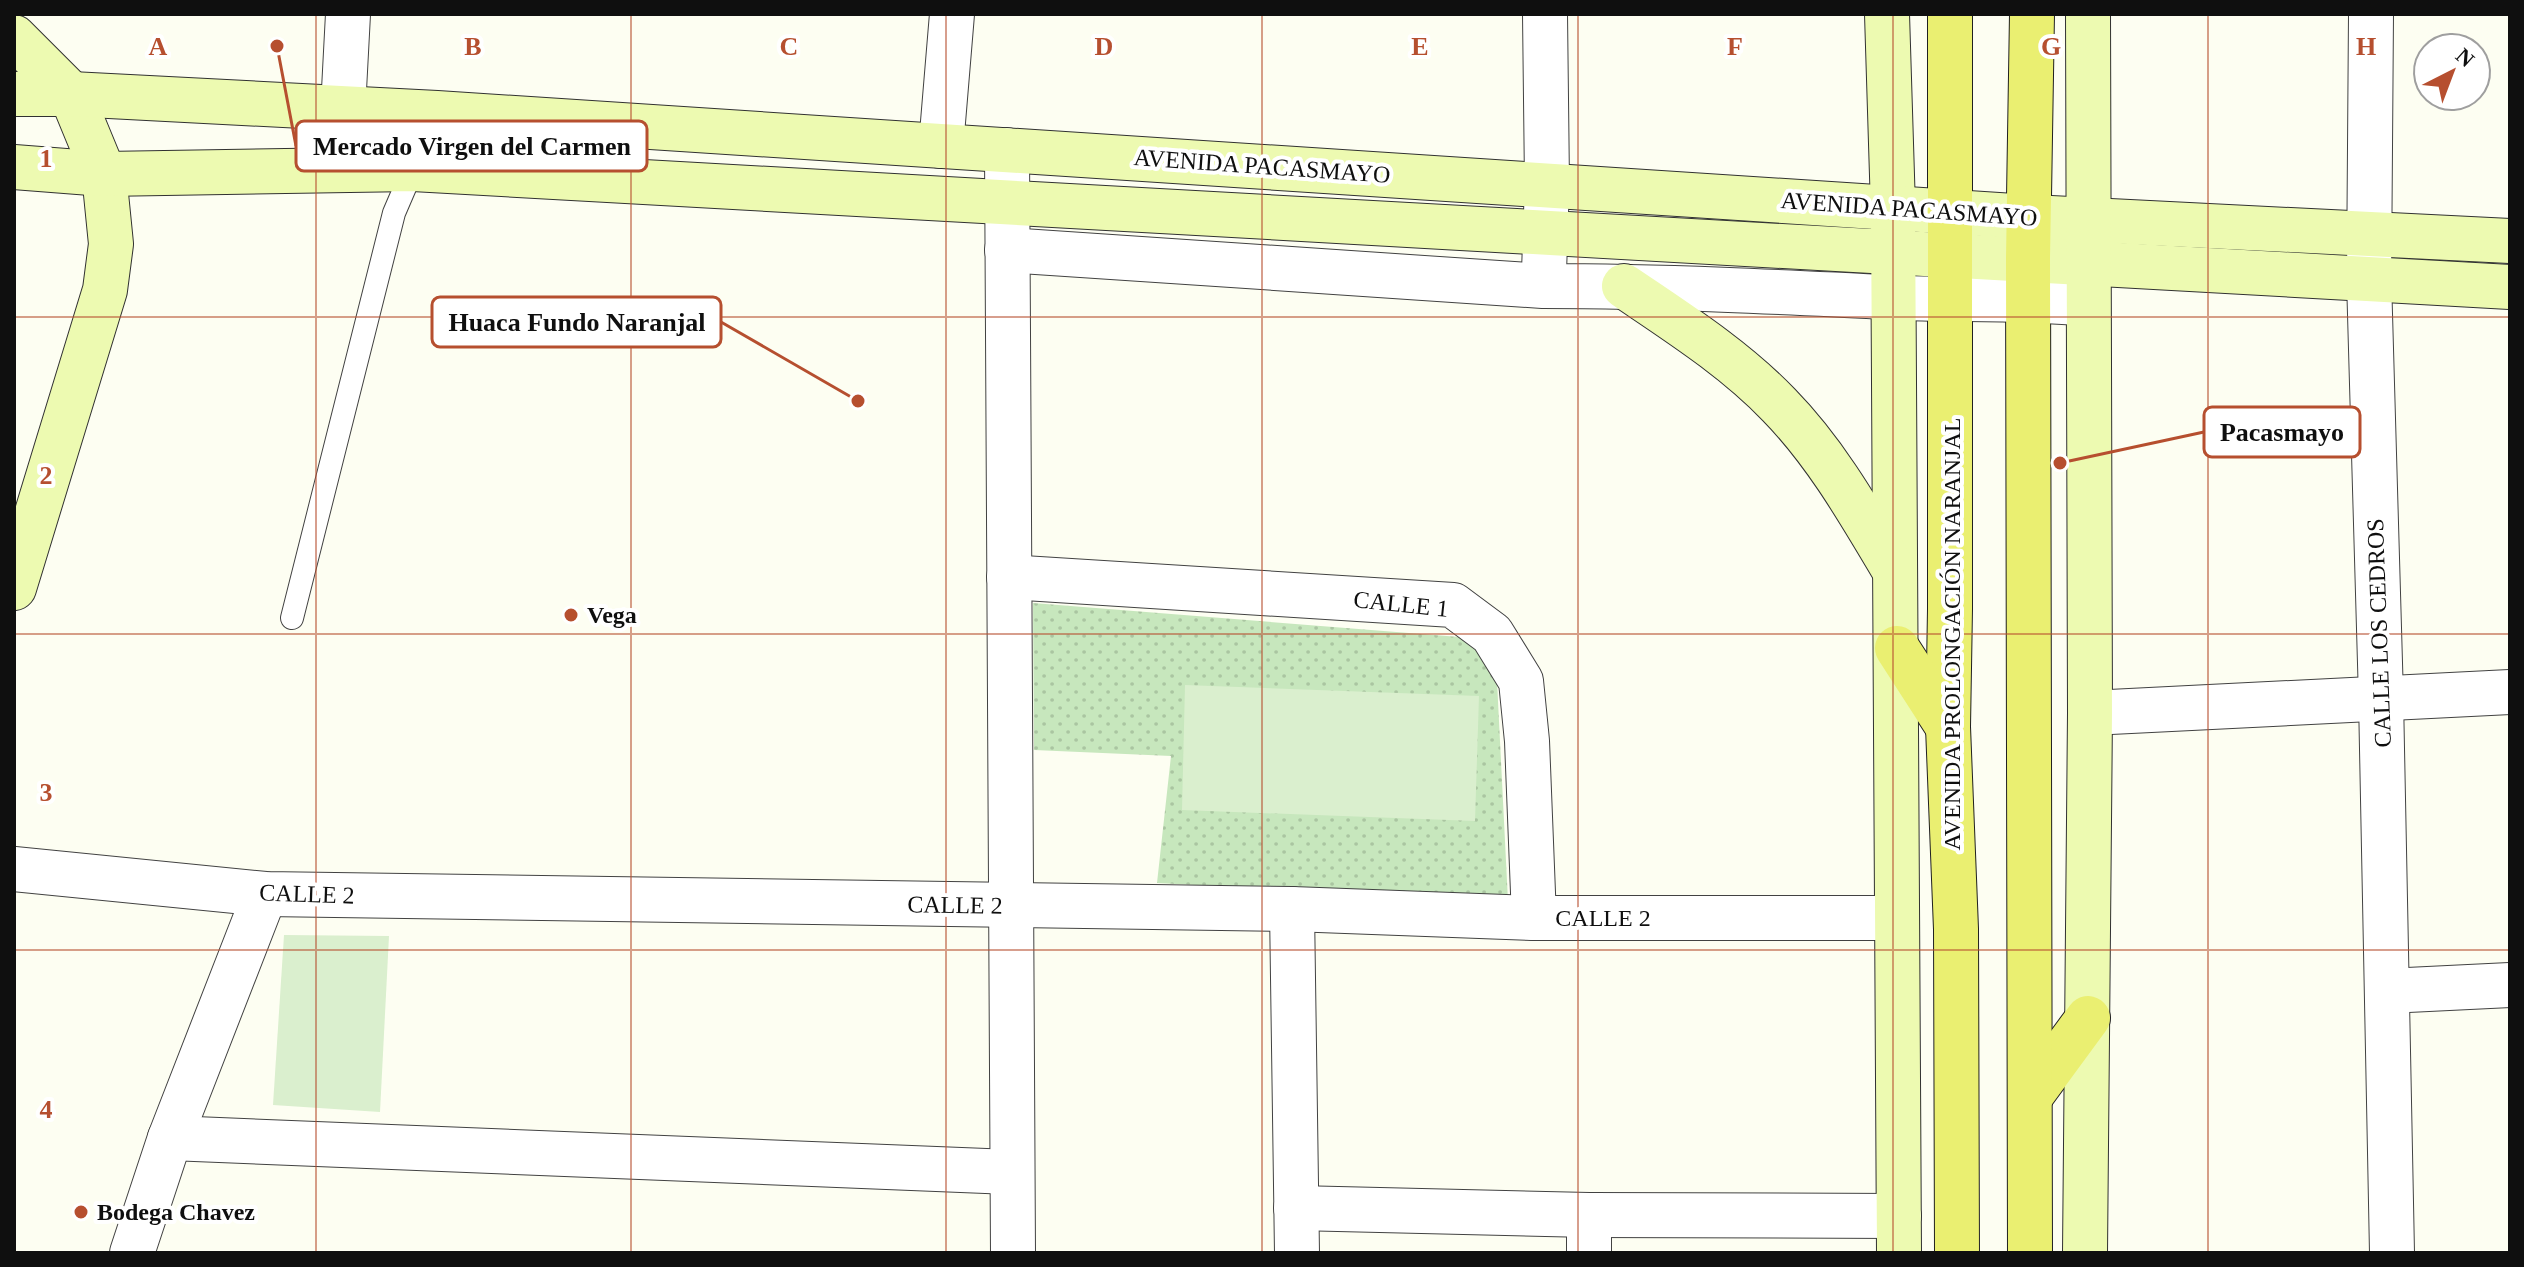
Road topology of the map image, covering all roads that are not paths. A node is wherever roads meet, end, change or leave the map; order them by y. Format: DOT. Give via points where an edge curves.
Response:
graph roads {
  1 [pos="348,14"];
  2 [pos="952,14"];
  3 [pos="1545,14"];
  4 [pos="1887,14"];
  5 [pos="1950,14"];
  6 [pos="2032,14"];
  7 [pos="2088,14"];
  8 [pos="2371,14"];
  9 [pos="14,37"];
  10 [pos="14,94"];
  11 [pos="71,94"];
  12 [pos="343,109"];
  13 [pos="437,113"];
  14 [pos="941,146"];
  15 [pos="1007,150"];
  16 [pos="413,169"];
  17 [pos="104,174"];
  18 [pos="23,176"];
  19 [pos="1547,184"];
  20 [pos="1007,202"];
  21 [pos="1893,208"];
  22 [pos="1951,212"];
  23 [pos="2090,220"];
  24 [pos="1545,232"];
  25 [pos="2368,233"];
  26 [pos="2510,241"];
  27 [pos="1007,250"];
  28 [pos="1893,252"];
  29 [pos="1951,255"];
  30 [pos="2029,258"];
  31 [pos="2369,279"];
  32 [pos="2088,284"];
  33 [pos="1543,286"];
  34 [pos="1624,286"];
  35 [pos="2510,287"];
  36 [pos="1894,297"];
  37 [pos="1951,300"];
  38 [pos="1896,572"];
  39 [pos="1009,577"];
  40 [pos="14,588"];
  41 [pos="292,618"];
  42 [pos="1897,648"];
  43 [pos="2510,692"];
  44 [pos="2381,698"];
  45 [pos="2090,713"];
  46 [pos="1948,727"];
  47 [pos="14,869"];
  48 [pos="265,894"];
  49 [pos="1011,906"];
  50 [pos="1292,909"];
  51 [pos="1534,918"];
  52 [pos="1897,918"];
  53 [pos="2510,985"];
  54 [pos="2387,991"];
  55 [pos="2088,1018"];
  56 [pos="2030,1097"];
  57 [pos="170,1138"];
  58 [pos="1011,1172"];
  59 [pos="1296,1208"];
  60 [pos="1589,1234"];
  61 [pos="1899,1234"];
  62 [pos="132,1253"];
  63 [pos="1013,1253"];
  64 [pos="1297,1253"];
  65 [pos="1957,1253"];
  66 [pos="2030,1253"];
  67 [pos="2085,1253"];
  68 [pos="2392,1253"];
  1 -- 12 [label="street"];
  2 -- 14 [label="street"];
  3 -- 19 [label="street"];
  4 -- 21 [label="street"];
  5 -- 22 [label="main road, AVENIDA PROLONGACIÓN NARANJAL"];
  6 -- 30 [label="main road"];
  7 -- 23 [label="street"];
  8 -- 25 [label="street, CALLE LOS CEDROS"];
  9 -- 11 [label="street"];
  10 -- 11 [label="street, AVENIDA PACASMAYO"];
  11 -- 12 [label="street, AVENIDA PACASMAYO"];
  11 -- 17 [label="street"];
  12 -- 13 [label="street, AVENIDA PACASMAYO"];
  13 -- 14 [label="street, AVENIDA PACASMAYO"];
  13 -- 16 [label="lane"];
  14 -- 15 [label="street, AVENIDA PACASMAYO"];
  15 -- 19 [label="street, AVENIDA PACASMAYO"];
  15 -- 20 [label="street"];
  16 -- 17 [label="street, AVENIDA PACASMAYO"];
  16 -- 20 [label="street, AVENIDA PACASMAYO"];
  16 -- 41 [label="lane" via="394,213"];
  17 -- 18 [label="street, AVENIDA PACASMAYO"];
  17 -- 40 [label="street" via="111,244 105,290"];
  19 -- 21 [label="street, AVENIDA PACASMAYO"];
  19 -- 24 [label="street"];
  20 -- 24 [label="street, AVENIDA PACASMAYO"];
  20 -- 27 [label="street"];
  21 -- 22 [label="street, AVENIDA PACASMAYO"];
  21 -- 28 [label="street"];
  22 -- 29 [label="main road, AVENIDA PROLONGACIÓN NARANJAL"];
  22 -- 30 [label="street, AVENIDA PACASMAYO"];
  23 -- 25 [label="street, AVENIDA PACASMAYO"];
  23 -- 30 [label="street, AVENIDA PACASMAYO"];
  23 -- 32 [label="street"];
  24 -- 28 [label="street, AVENIDA PACASMAYO"];
  24 -- 33 [label="street"];
  25 -- 26 [label="street, AVENIDA PACASMAYO"];
  25 -- 31 [label="street, CALLE LOS CEDROS"];
  27 -- 33 [label="street, AVENIDA PACASMAYO"];
  27 -- 39 [label="street"];
  28 -- 29 [label="street, AVENIDA PACASMAYO"];
  28 -- 36 [label="street"];
  29 -- 30 [label="street, AVENIDA PACASMAYO"];
  29 -- 37 [label="main road, AVENIDA PROLONGACIÓN NARANJAL"];
  30 -- 32 [label="street, AVENIDA PACASMAYO"];
  30 -- 37 [label="street, AVENIDA PACASMAYO"];
  30 -- 56 [label="main road"];
  31 -- 32 [label="street, AVENIDA PACASMAYO"];
  31 -- 35 [label="street, AVENIDA PACASMAYO"];
  31 -- 44 [label="street, CALLE LOS CEDROS"];
  32 -- 45 [label="street"];
  33 -- 34 [label="street, AVENIDA PACASMAYO"];
  34 -- 36 [label="street, AVENIDA PACASMAYO"];
  34 -- 38 [label="street" via="1713,348 1779,405 1843,484"];
  36 -- 37 [label="street, AVENIDA PACASMAYO"];
  36 -- 38 [label="street"];
  37 -- 46 [label="main road, AVENIDA PROLONGACIÓN NARANJAL"];
  38 -- 42 [label="street"];
  39 -- 49 [label="street"];
  39 -- 51 [label="street, CALLE 1" via="1453,605 1492,634 1521,681"];
  42 -- 46 [label="main road"];
  42 -- 52 [label="street"];
  43 -- 44 [label="street"];
  44 -- 45 [label="street"];
  44 -- 54 [label="street, CALLE LOS CEDROS"];
  45 -- 55 [label="street"];
  46 -- 65 [label="main road, AVENIDA PROLONGACIÓN NARANJAL" via="1956,929"];
  47 -- 48 [label="street, CALLE 2"];
  48 -- 49 [label="street, CALLE 2"];
  48 -- 57 [label="street"];
  49 -- 50 [label="street, CALLE 2"];
  49 -- 58 [label="street"];
  50 -- 51 [label="street, CALLE 2"];
  50 -- 59 [label="street"];
  51 -- 52 [label="street, CALLE 2"];
  52 -- 61 [label="street"];
  53 -- 54 [label="street"];
  54 -- 68 [label="street, CALLE LOS CEDROS"];
  55 -- 56 [label="main road"];
  55 -- 67 [label="street"];
  56 -- 66 [label="main road"];
  57 -- 58 [label="street"];
  57 -- 62 [label="street"];
  58 -- 63 [label="street"];
  59 -- 60 [label="street"];
  59 -- 64 [label="street"];
  60 -- 61 [label="street"];
}
